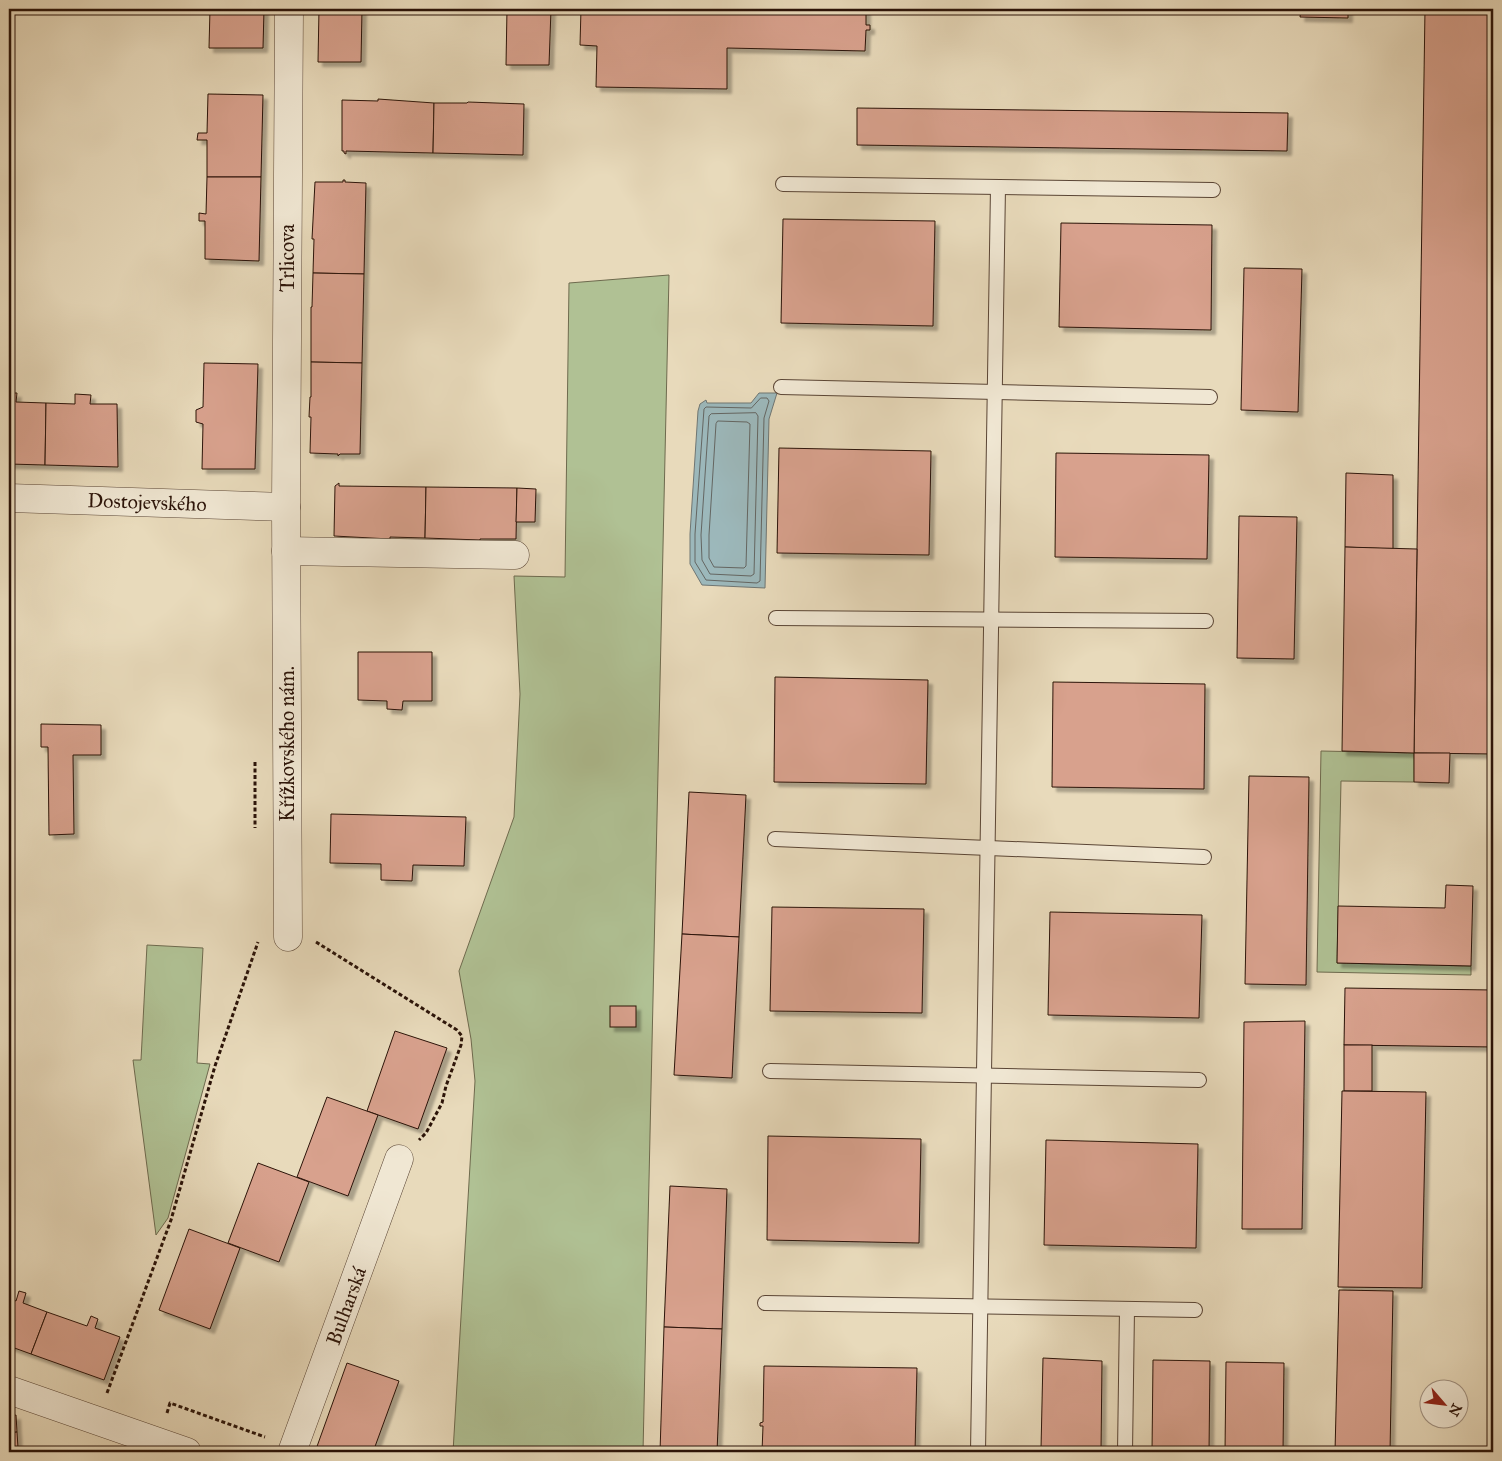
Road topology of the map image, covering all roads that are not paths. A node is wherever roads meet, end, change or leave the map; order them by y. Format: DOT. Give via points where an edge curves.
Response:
graph roads {
  1 [pos="289,9"];
  2 [pos="783,184"];
  3 [pos="998,187"];
  4 [pos="1213,190"];
  5 [pos="781,386"];
  6 [pos="994,392"];
  7 [pos="1210,397"];
  8 [pos="9,498"];
  9 [pos="286,507"];
  10 [pos="286,552"];
  11 [pos="515,555"];
  12 [pos="776,618"];
  13 [pos="991,620"];
  14 [pos="1206,621"];
  15 [pos="775,839"];
  16 [pos="987,848"];
  17 [pos="1204,857"];
  18 [pos="288,937"];
  19 [pos="770,1071"];
  20 [pos="984,1075"];
  21 [pos="1199,1080"];
  22 [pos="399,1159"];
  23 [pos="765,1303"];
  24 [pos="980,1306"];
  25 [pos="1127,1308"];
  26 [pos="1195,1310"];
  27 [pos="9,1390"];
  28 [pos="186,1452"];
  29 [pos="292,1452"];
  30 [pos="978,1452"];
  31 [pos="1125,1452"];
  1 -- 9 [label="street, Trlicova"];
  2 -- 3 [label="lane"];
  3 -- 4 [label="lane"];
  3 -- 6 [label="lane"];
  5 -- 6 [label="lane"];
  6 -- 7 [label="lane"];
  6 -- 13 [label="lane"];
  8 -- 9 [label="street, Dostojevského"];
  9 -- 10 [label="street, Křížkovského nám."];
  10 -- 11 [label="street"];
  10 -- 18 [label="street, Křížkovského nám."];
  12 -- 13 [label="lane"];
  13 -- 14 [label="lane"];
  13 -- 16 [label="lane"];
  15 -- 16 [label="lane"];
  16 -- 17 [label="lane"];
  16 -- 20 [label="lane"];
  19 -- 20 [label="lane"];
  20 -- 21 [label="lane"];
  20 -- 24 [label="lane"];
  22 -- 29 [label="street, Bulharská"];
  23 -- 24 [label="lane"];
  24 -- 25 [label="lane"];
  24 -- 30 [label="lane"];
  25 -- 26 [label="lane"];
  25 -- 31 [label="lane"];
  27 -- 28 [label="street"];
}
